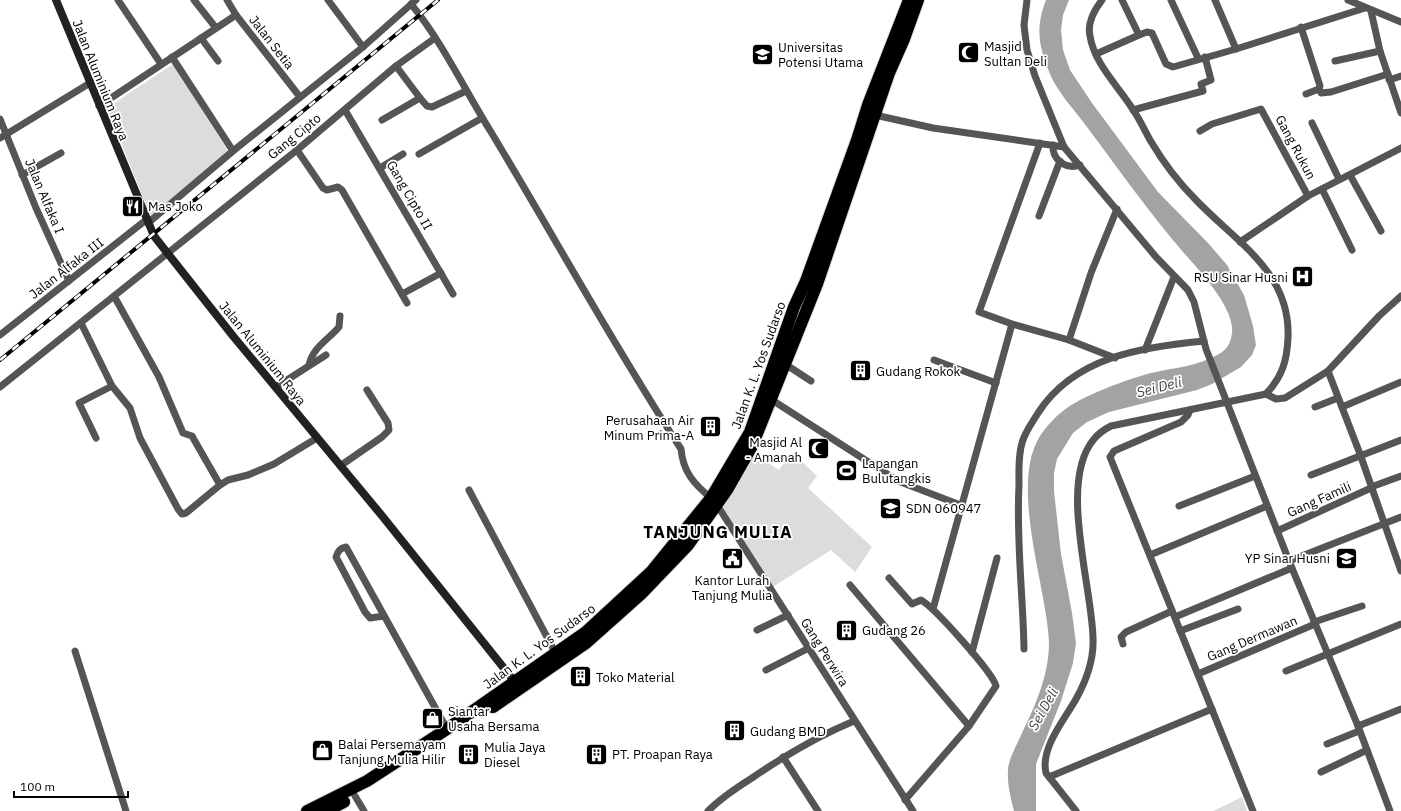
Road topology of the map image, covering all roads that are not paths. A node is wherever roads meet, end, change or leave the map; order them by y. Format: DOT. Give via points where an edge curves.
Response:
graph roads {
  1 [pos="56,0"];
  2 [pos="118,0"];
  3 [pos="194,0"];
  4 [pos="227,0"];
  5 [pos="328,0"];
  6 [pos="1027,0"];
  7 [pos="1102,0"];
  8 [pos="1122,0"];
  9 [pos="1171,0"];
  10 [pos="1215,0"];
  11 [pos="1348,0"];
  12 [pos="413,2"];
  13 [pos="911,2"];
  14 [pos="1368,10"];
  15 [pos="236,15"];
  16 [pos="1401,22"];
  17 [pos="1301,27"];
  18 [pos="216,28"];
  19 [pos="1139,35"];
  20 [pos="201,38"];
  21 [pos="435,38"];
  22 [pos="363,47"];
  23 [pos="1236,49"];
  24 [pos="1380,51"];
  25 [pos="1096,54"];
  26 [pos="172,57"];
  27 [pos="1202,58"];
  28 [pos="218,61"];
  29 [pos="1335,61"];
  30 [pos="161,64"];
  31 [pos="396,66"];
  32 [pos="1401,76"];
  33 [pos="1388,77"];
  34 [pos="90,83"];
  35 [pos="1319,89"];
  36 [pos="466,91"];
  37 [pos="1306,94"];
  38 [pos="300,97"];
  39 [pos="420,98"];
  40 [pos="99,106"];
  41 [pos="345,110"];
  42 [pos="1133,110"];
  43 [pos="1401,112"];
  44 [pos="875,115"];
  45 [pos="482,118"];
  46 [pos="0,119"];
  47 [pos="382,120"];
  48 [pos="1312,123"];
  49 [pos="1200,131"];
  50 [pos="3,136"];
  51 [pos="1040,143"];
  52 [pos="1052,145"];
  53 [pos="1064,147"];
  54 [pos="1401,148"];
  55 [pos="296,150"];
  56 [pos="233,151"];
  57 [pos="61,153"];
  58 [pos="403,154"];
  59 [pos="419,154"];
  60 [pos="1060,161"];
  61 [pos="1080,165"];
  62 [pos="380,168"];
  63 [pos="22,175"];
  64 [pos="1350,175"];
  65 [pos="1339,179"];
  66 [pos="1322,189"];
  67 [pos="1308,196"];
  68 [pos="1118,210"];
  69 [pos="1039,216"];
  70 [pos="147,222"];
  71 [pos="1382,231"];
  72 [pos="1240,242"];
  73 [pos="1352,250"];
  74 [pos="168,252"];
  75 [pos="441,273"];
  76 [pos="1174,276"];
  77 [pos="69,281"];
  78 [pos="402,294"];
  79 [pos="453,294"];
  80 [pos="114,296"];
  81 [pos="1401,296"];
  82 [pos="407,303"];
  83 [pos="340,316"];
  84 [pos="81,323"];
  85 [pos="1012,324"];
  86 [pos="0,335"];
  87 [pos="1069,340"];
  88 [pos="1204,341"];
  89 [pos="1145,350"];
  90 [pos="326,354"];
  91 [pos="1115,358"];
  92 [pos="934,360"];
  93 [pos="785,364"];
  94 [pos="309,365"];
  95 [pos="1328,371"];
  96 [pos="811,381"];
  97 [pos="1401,382"];
  98 [pos="996,383"];
  99 [pos="112,386"];
  100 [pos="0,387"];
  101 [pos="276,387"];
  102 [pos="367,390"];
  103 [pos="1266,394"];
  104 [pos="1338,398"];
  105 [pos="772,400"];
  106 [pos="1228,403"];
  107 [pos="1315,407"];
  108 [pos="1342,407"];
  109 [pos="1190,410"];
  110 [pos="96,438"];
  111 [pos="317,438"];
  112 [pos="1401,440"];
  113 [pos="1360,454"];
  114 [pos="340,466"];
  115 [pos="1311,475"];
  116 [pos="1255,476"];
  117 [pos="1401,476"];
  118 [pos="220,485"];
  119 [pos="1371,488"];
  120 [pos="469,490"];
  121 [pos="714,502"];
  122 [pos="963,506"];
  123 [pos="1179,506"];
  124 [pos="1267,506"];
  125 [pos="1401,517"];
  126 [pos="1383,524"];
  127 [pos="1277,531"];
  128 [pos="1150,555"];
  129 [pos="997,558"];
  130 [pos="1290,564"];
  131 [pos="1400,567"];
  132 [pos="889,578"];
  133 [pos="850,585"];
  134 [pos="1362,606"];
  135 [pos="934,609"];
  136 [pos="1238,609"];
  137 [pos="788,614"];
  138 [pos="1174,614"];
  139 [pos="384,616"];
  140 [pos="1315,623"];
  141 [pos="1401,624"];
  142 [pos="757,630"];
  143 [pos="1180,631"];
  144 [pos="1123,644"];
  145 [pos="808,648"];
  146 [pos="1024,649"];
  147 [pos="75,651"];
  148 [pos="972,652"];
  149 [pos="556,654"];
  150 [pos="1327,654"];
  151 [pos="766,670"];
  152 [pos="1286,671"];
  153 [pos="1198,674"];
  154 [pos="518,686"];
  155 [pos="1401,709"];
  156 [pos="1212,710"];
  157 [pos="854,721"];
  158 [pos="969,726"];
  159 [pos="447,729"];
  160 [pos="1358,729"];
  161 [pos="1327,744"];
  162 [pos="1367,750"];
  163 [pos="783,757"];
  164 [pos="1321,772"];
  165 [pos="1049,777"];
  166 [pos="355,796"];
  167 [pos="905,800"];
  168 [pos="715,808"];
  169 [pos="126,811"];
  170 [pos="306,811"];
  171 [pos="326,811"];
  172 [pos="364,811"];
  173 [pos="708,811"];
  174 [pos="818,811"];
  175 [pos="913,811"];
  176 [pos="1076,811"];
  177 [pos="1253,811"];
  178 [pos="1390,811"];
  1 -- 34 [label="main road, Jalan Aluminium Raya"];
  2 -- 30 [label="street"];
  3 -- 18 [label="street"];
  4 -- 15 [label="street, Jalan Setia"];
  5 -- 22 [label="street"];
  6 -- 53 [label="street" via="1024,25 1027,50"];
  7 -- 25 [label="street" via="1091,19 1089,34"];
  8 -- 19 [label="street"];
  9 -- 27 [label="street"];
  10 -- 23 [label="street"];
  11 -- 14 [label="street"];
  12 -- 21 [label="street, Gang Perwira"];
  12 -- 22 [label="street, Jalan Alfaka III"];
  13 -- 44 [label="highway, Jalan K. L. Yos Sudarso" via="904,39"];
  13 -- 121 [label="highway, Jalan K. L. Yos Sudarso" via="868,105 855,147 750,432"];
  14 -- 16 [label="street"];
  14 -- 17 [label="street"];
  14 -- 24 [label="street"];
  15 -- 18 [label="street"];
  15 -- 38 [label="street, Jalan Setia"];
  17 -- 23 [label="street"];
  17 -- 35 [label="street"];
  18 -- 20 [label="street"];
  19 -- 25 [label="street"];
  19 -- 27 [label="street" via="1152,33 1166,64 1170,67"];
  20 -- 26 [label="street"];
  20 -- 28 [label="street"];
  21 -- 31 [label="street, Gang Cipto"];
  21 -- 36 [label="street, Gang Perwira"];
  22 -- 38 [label="street, Jalan Alfaka III"];
  23 -- 27 [label="street"];
  24 -- 29 [label="street"];
  24 -- 33 [label="street"];
  25 -- 42 [label="street"];
  26 -- 30 [label="street"];
  26 -- 56 [label="street"];
  27 -- 42 [label="street" via="1211,80 1201,84 1203,91"];
  30 -- 40 [label="street"];
  31 -- 39 [label="street"];
  31 -- 41 [label="street, Gang Cipto"];
  32 -- 33 [label="street"];
  33 -- 35 [label="street" via="1321,94"];
  33 -- 43 [label="street"];
  34 -- 40 [label="main road, Jalan Aluminium Raya"];
  34 -- 50 [label="street"];
  35 -- 37 [label="street"];
  36 -- 39 [label="street" via="432,107 427,106"];
  36 -- 45 [label="street, Gang Perwira"];
  38 -- 56 [label="street, Jalan Alfaka III"];
  39 -- 47 [label="street"];
  40 -- 70 [label="main road, Jalan Aluminium Raya"];
  41 -- 55 [label="street, Gang Cipto"];
  41 -- 62 [label="street, Gang Cipto II"];
  42 -- 72 [label="street" via="1172,172 1196,200"];
  44 -- 51 [label="street" via="933,128"];
  44 -- 93 [label="highway, Jalan K. L. Yos Sudarso" via="817,284"];
  45 -- 59 [label="street"];
  45 -- 121 [label="street, Gang Perwira" via="538,210 592,307 681,449 682,463 693,481"];
  46 -- 50 [label="street, Jalan Alfaka I"];
  48 -- 65 [label="street"];
  49 -- 67 [label="street, Gang Rukun" via="1209,125 1261,110"];
  50 -- 63 [label="street, Jalan Alfaka I"];
  51 -- 52 [label="street"];
  51 -- 85 [label="street" via="979,312"];
  52 -- 53 [label="street"];
  52 -- 60 [label="street"];
  53 -- 61 [label="street"];
  54 -- 64 [label="street"];
  55 -- 74 [label="street, Gang Cipto"];
  55 -- 78 [label="street" via="323,188 327,190 338,187 342,190"];
  56 -- 70 [label="street, Jalan Alfaka III"];
  57 -- 63 [label="street"];
  58 -- 62 [label="street"];
  60 -- 61 [label="street" via="1068,166"];
  60 -- 69 [label="street"];
  61 -- 68 [label="street"];
  62 -- 75 [label="street, Gang Cipto II"];
  63 -- 77 [label="street, Jalan Alfaka I"];
  64 -- 65 [label="street"];
  64 -- 71 [label="street"];
  65 -- 66 [label="street"];
  66 -- 67 [label="street"];
  66 -- 73 [label="street"];
  67 -- 72 [label="street"];
  68 -- 76 [label="street"];
  68 -- 87 [label="street" via="1091,273"];
  70 -- 74 [label="main road, Jalan Aluminium Raya" via="154,236"];
  70 -- 77 [label="street, Jalan Alfaka III"];
  72 -- 103 [label="street" via="1263,264 1274,280 1286,308 1289,332 1286,364 1280,378"];
  74 -- 80 [label="street, Gang Cipto"];
  74 -- 101 [label="main road, Jalan Aluminium Raya"];
  75 -- 78 [label="street"];
  75 -- 79 [label="street, Gang Cipto II"];
  76 -- 88 [label="street" via="1188,290 1194,302"];
  76 -- 89 [label="street"];
  77 -- 86 [label="street, Jalan Alfaka III"];
  78 -- 82 [label="street"];
  80 -- 84 [label="street, Gang Cipto"];
  80 -- 118 [label="street" via="159,377 183,433 192,436"];
  81 -- 95 [label="street"];
  83 -- 94 [label="street" via="340,327 315,349"];
  84 -- 99 [label="street"];
  84 -- 100 [label="street, Gang Cipto"];
  85 -- 87 [label="street"];
  85 -- 98 [label="street"];
  87 -- 91 [label="street"];
  88 -- 89 [label="street"];
  88 -- 106 [label="street"];
  89 -- 91 [label="street"];
  90 -- 94 [label="street"];
  91 -- 146 [label="street" via="1094,364 1060,386 1043,405 1022,443 1017,507"];
  92 -- 98 [label="street"];
  93 -- 96 [label="street"];
  93 -- 105 [label="highway, Jalan K. L. Yos Sudarso"];
  94 -- 101 [label="street"];
  95 -- 103 [label="street" via="1285,398 1276,399"];
  95 -- 104 [label="street"];
  97 -- 108 [label="street"];
  98 -- 122 [label="street"];
  99 -- 110 [label="street" via="79,403"];
  99 -- 118 [label="street" via="130,408 140,438 181,513 186,513"];
  101 -- 111 [label="main road, Jalan Aluminium Raya"];
  102 -- 114 [label="street" via="388,423 389,430"];
  103 -- 106 [label="street"];
  104 -- 107 [label="street"];
  104 -- 108 [label="street"];
  105 -- 121 [label="highway, Jalan K. L. Yos Sudarso" via="752,446"];
  105 -- 122 [label="street" via="898,481"];
  106 -- 109 [label="street"];
  106 -- 116 [label="street"];
  108 -- 113 [label="street"];
  109 -- 128 [label="street" via="1181,422 1110,454"];
  109 -- 165 [label="street" via="1111,426 1094,439 1087,450 1077,493 1093,652 1076,699 1051,741 1045,767"];
  111 -- 114 [label="main road, Jalan Aluminium Raya"];
  111 -- 118 [label="street" via="274,464"];
  112 -- 113 [label="street"];
  113 -- 115 [label="street"];
  113 -- 119 [label="street"];
  114 -- 154 [label="main road, Jalan Aluminium Raya"];
  116 -- 123 [label="street"];
  116 -- 124 [label="street"];
  117 -- 119 [label="street, Gang Famili"];
  119 -- 126 [label="street"];
  119 -- 127 [label="street, Gang Famili"];
  120 -- 149 [label="street"];
  121 -- 137 [label="street, Gang Perwira"];
  121 -- 149 [label="highway, Jalan K. L. Yos Sudarso" via="651,572 597,623"];
  121 -- 154 [label="highway, Jalan K. L. Yos Sudarso" via="688,545 642,594 586,643"];
  122 -- 135 [label="street"];
  124 -- 127 [label="street"];
  124 -- 128 [label="street"];
  125 -- 126 [label="street"];
  126 -- 130 [label="street"];
  126 -- 131 [label="street"];
  127 -- 130 [label="street"];
  128 -- 138 [label="street"];
  129 -- 148 [label="street"];
  130 -- 138 [label="street"];
  130 -- 140 [label="street"];
  132 -- 135 [label="street" via="912,604 922,600"];
  133 -- 158 [label="street"];
  134 -- 140 [label="street, Gang Dermawan"];
  135 -- 148 [label="street"];
  136 -- 143 [label="street"];
  137 -- 142 [label="street"];
  137 -- 145 [label="street, Gang Perwira"];
  138 -- 143 [label="street"];
  138 -- 144 [label="street" via="1126,632 1121,637"];
  139 -- 139 [label="street" via="346,547 342,548 336,557 365,612 370,618"];
  139 -- 159 [label="street"];
  140 -- 150 [label="street"];
  140 -- 153 [label="street, Gang Dermawan"];
  141 -- 150 [label="street"];
  143 -- 153 [label="street"];
  145 -- 151 [label="street"];
  145 -- 157 [label="street, Gang Perwira"];
  147 -- 169 [label="street"];
  148 -- 158 [label="street" via="996,686"];
  149 -- 154 [label="highway, Jalan K. L. Yos Sudarso"];
  150 -- 152 [label="street"];
  150 -- 160 [label="street"];
  153 -- 156 [label="street"];
  154 -- 159 [label="highway, Jalan K. L. Yos Sudarso"];
  154 -- 166 [label="highway, Jalan K. L. Yos Sudarso"];
  155 -- 160 [label="street"];
  156 -- 165 [label="street"];
  156 -- 177 [label="street"];
  157 -- 163 [label="street"];
  157 -- 167 [label="street, Gang Perwira"];
  158 -- 167 [label="street"];
  159 -- 170 [label="highway, Jalan K. L. Yos Sudarso" via="366,781"];
  160 -- 161 [label="street"];
  160 -- 162 [label="street"];
  162 -- 164 [label="street"];
  162 -- 178 [label="street"];
  163 -- 168 [label="street"];
  163 -- 174 [label="street"];
  165 -- 176 [label="street"];
  166 -- 171 [label="highway, Jalan K. L. Yos Sudarso"];
  166 -- 172 [label="street"];
  167 -- 175 [label="street, Gang Perwira"];
  168 -- 173 [label="street"];
}
